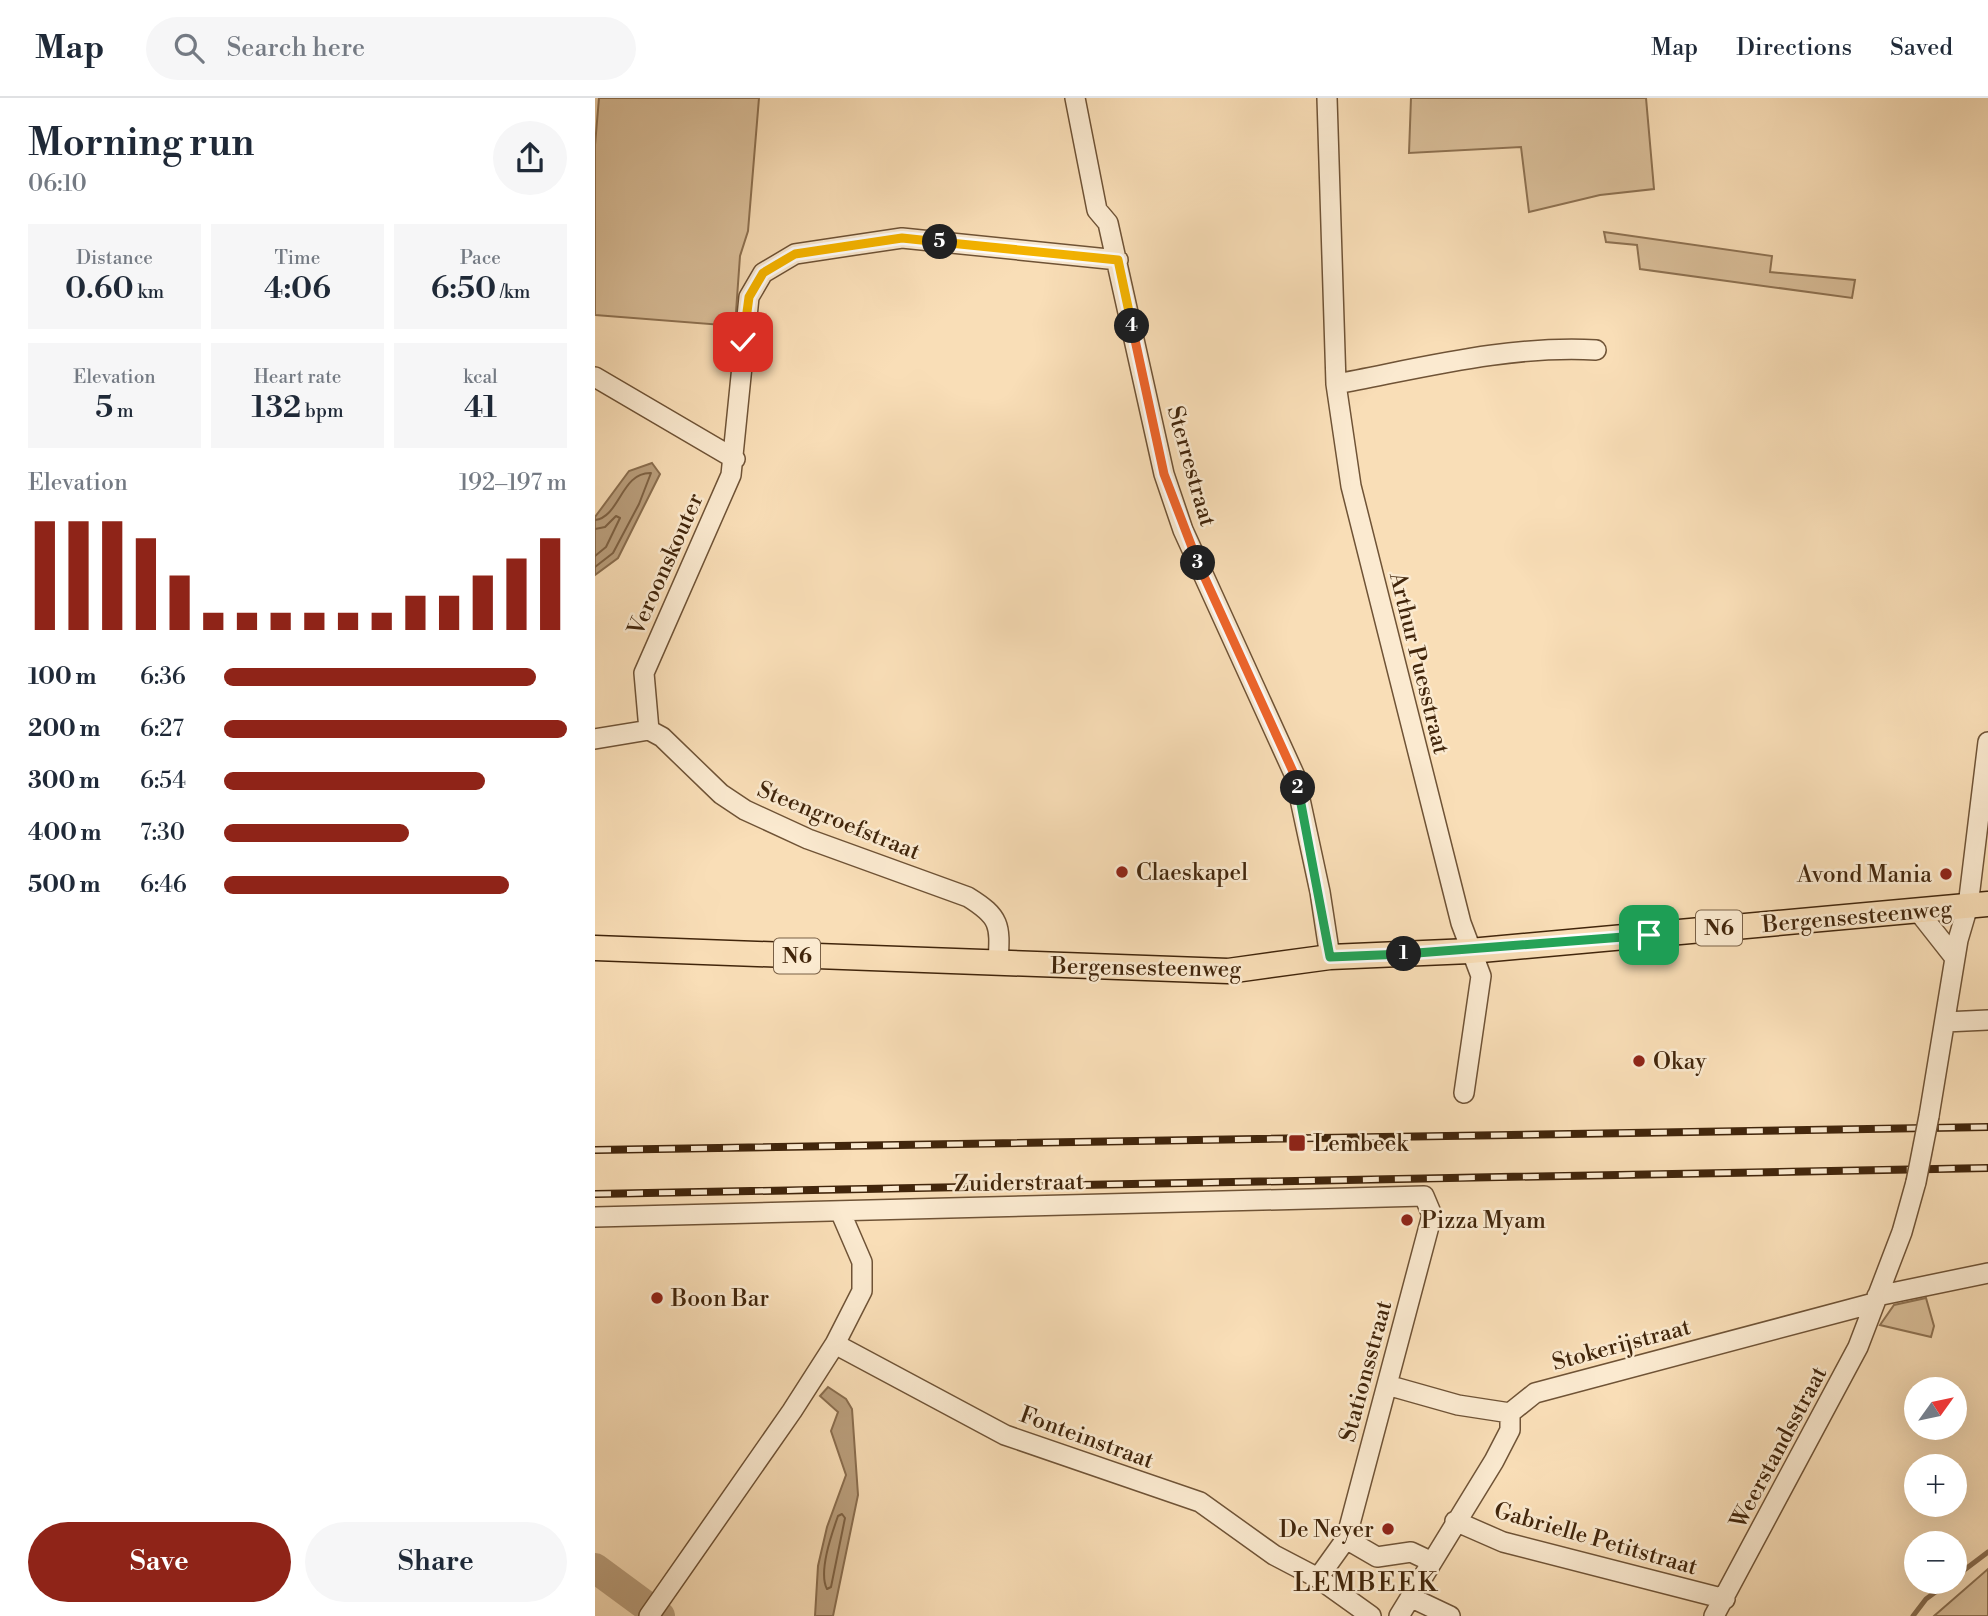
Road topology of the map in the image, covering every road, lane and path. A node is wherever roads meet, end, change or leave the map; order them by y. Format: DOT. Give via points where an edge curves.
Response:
graph roads {
  1 [pos="1075,98"];
  2 [pos="1327,98"];
  3 [pos="1118,260"];
  4 [pos="1596,350"];
  5 [pos="595,377"];
  6 [pos="1336,384"];
  7 [pos="735,459"];
  8 [pos="649,730"];
  9 [pos="595,739"];
  10 [pos="1988,741"];
  11 [pos="1978,905"];
  12 [pos="1918,911"];
  13 [pos="595,948"];
  14 [pos="1470,951"];
  15 [pos="1330,957"];
  16 [pos="1955,958"];
  17 [pos="998,964"];
  18 [pos="1988,1020"];
  19 [pos="1945,1022"];
  20 [pos="1464,1093"];
  21 [pos="840,1211"];
  22 [pos="1432,1215"];
  23 [pos="595,1217"];
  24 [pos="1988,1273"];
  25 [pos="1875,1300"];
  26 [pos="835,1344"];
  27 [pos="1387,1385"];
  28 [pos="1510,1413"];
  29 [pos="1455,1521"];
  30 [pos="1347,1535"];
  31 [pos="1430,1561"];
  32 [pos="1320,1576"];
  33 [pos="1412,1598"];
  34 [pos="1725,1600"];
  35 [pos="649,1616"];
  36 [pos="1371,1616"];
  37 [pos="1399,1616"];
  38 [pos="1450,1616"];
  39 [pos="1714,1616"];
  1 -- 3 [label="street, Sterrestraat" via="1097,211 1108,223"];
  2 -- 6 [label="street, Arthur Puesstraat"];
  3 -- 7 [label="street, Veroonskouter" via="902,238 795,254 763,273 749,297"];
  3 -- 15 [label="street, Sterrestraat" via="1175,508 1295,776"];
  4 -- 6 [label="street" via="1552,347"];
  5 -- 7 [label="street"];
  6 -- 14 [label="street, Arthur Puesstraat" via="1351,486"];
  7 -- 8 [label="street, Veroonskouter" via="644,673"];
  8 -- 9 [label="street"];
  8 -- 17 [label="street, Steengroefstraat" via="745,810 807,839 968,897 986,908 999,929"];
  10 -- 11 [label="street, Weerstandsstraat"];
  11 -- 12 [label="main road, Bergensesteenweg / N6"];
  11 -- 16 [label="street, Weerstandsstraat"];
  12 -- 14 [label="main road, Bergensesteenweg / N6"];
  12 -- 16 [label="street"];
  13 -- 17 [label="main road, Bergensesteenweg / N6"];
  14 -- 15 [label="main road, Bergensesteenweg / N6"];
  14 -- 20 [label="street" via="1482,976"];
  15 -- 17 [label="main road, Bergensesteenweg / N6" via="1228,971"];
  16 -- 19 [label="street, Weerstandsstraat"];
  18 -- 19 [label="street"];
  19 -- 25 [label="street, Weerstandsstraat, bridge" via="1916,1182"];
  21 -- 22 [label="street, Zuiderstraat" via="1424,1196"];
  21 -- 23 [label="street, Zuiderstraat"];
  21 -- 26 [label="street" via="862,1262 862,1291"];
  22 -- 27 [label="street, Stationsstraat"];
  24 -- 25 [label="street"];
  25 -- 28 [label="street, Stokerijstraat" via="1535,1393"];
  25 -- 34 [label="street, Weerstandsstraat" via="1858,1347"];
  26 -- 32 [label="street, Fonteinstraat" via="1006,1434 1200,1502 1274,1555"];
  26 -- 35 [label="street"];
  27 -- 28 [label="street" via="1458,1405"];
  27 -- 30 [label="street, Stationsstraat"];
  28 -- 29 [label="street" via="1510,1430 1465,1512"];
  29 -- 31 [label="street"];
  29 -- 34 [label="street, Gabrielle Petitstraat" via="1503,1542"];
  30 -- 31 [label="street" via="1377,1558 1411,1552"];
  30 -- 32 [label="street, Stationsstraat"];
  31 -- 33 [label="street"];
  32 -- 36 [label="street, Fonteinstraat"];
  33 -- 37 [label="street"];
  33 -- 38 [label="street"];
  34 -- 39 [label="street, Weerstandsstraat"];
}
